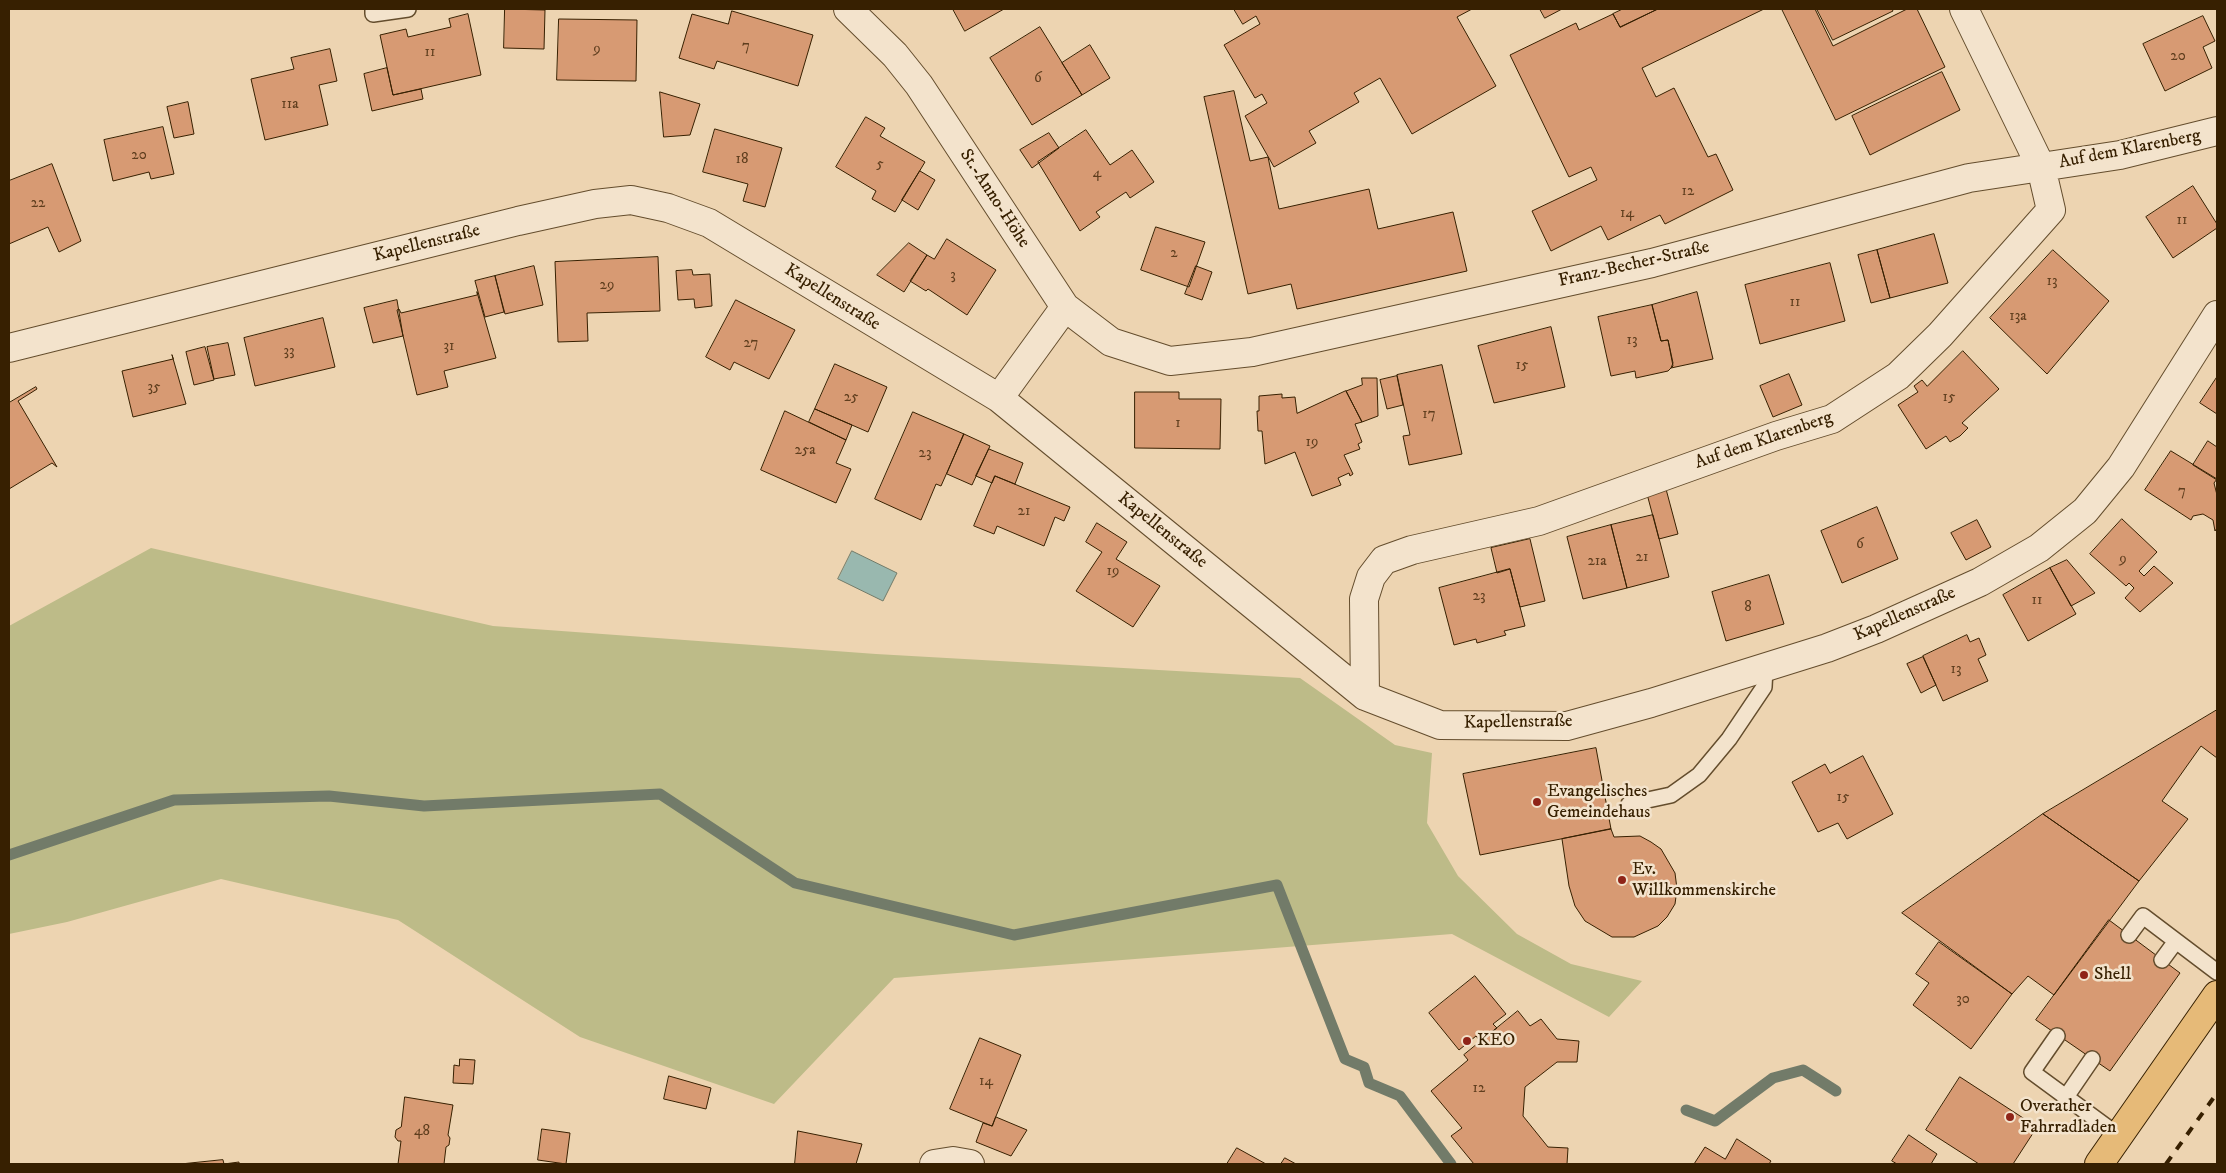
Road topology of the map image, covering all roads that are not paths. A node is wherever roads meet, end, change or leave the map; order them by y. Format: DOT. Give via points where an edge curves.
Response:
graph roads {
  1 [pos="373,9"];
  2 [pos="408,9"];
  3 [pos="848,9"];
  4 [pos="1964,9"];
  5 [pos="2217,131"];
  6 [pos="2041,167"];
  7 [pos="1065,307"];
  8 [pos="2217,316"];
  9 [pos="9,348"];
  10 [pos="999,398"];
  11 [pos="1766,668"];
  12 [pos="1365,696"];
  13 [pos="1628,804"];
  14 [pos="2129,935"];
  15 [pos="2176,941"];
  16 [pos="2162,960"];
  17 [pos="2217,972"];
  18 [pos="2217,995"];
  19 [pos="2057,1036"];
  20 [pos="2092,1059"];
  21 [pos="2066,1097"];
  22 [pos="2119,1136"];
  23 [pos="934,1164"];
  24 [pos="970,1164"];
  25 [pos="2099,1164"];
  1 -- 2 [label="lane" via="373,14"];
  3 -- 7 [label="street, St.-Anno-Höhe" via="895,55 919,85"];
  4 -- 6 [label="street"];
  5 -- 6 [label="street, Auf dem Klarenberg" via="2120,155"];
  6 -- 7 [label="street, Franz-Becher-Straße" via="1969,178 1652,263 1252,352 1170,361 1112,342"];
  6 -- 12 [label="street, Auf dem Klarenberg" via="2050,210 1940,336 1898,376 1832,419 1539,521 1412,550 1384,560 1371,577 1364,599"];
  7 -- 10 [label="street"];
  8 -- 11 [label="street, Kapellenstraße" via="2121,467 2085,511 2039,548 1980,582 1876,630"];
  9 -- 10 [label="street, Kapellenstraße" via="518,221 595,204 631,200 668,208 709,223"];
  10 -- 12 [label="street, Kapellenstraße"];
  11 -- 12 [label="street, Kapellenstraße" via="1567,726 1440,724"];
  11 -- 13 [label="lane" via="1764,687 1729,739 1699,775 1670,795"];
  14 -- 15 [label="lane" via="2143,916"];
  15 -- 16 [label="lane"];
  15 -- 17 [label="lane"];
  18 -- 22 [label="main road"];
  19 -- 21 [label="lane" via="2032,1072"];
  20 -- 21 [label="lane"];
  21 -- 22 [label="lane"];
  22 -- 25 [label="main road"];
  23 -- 24 [label="street" via="953,1160"];
}
